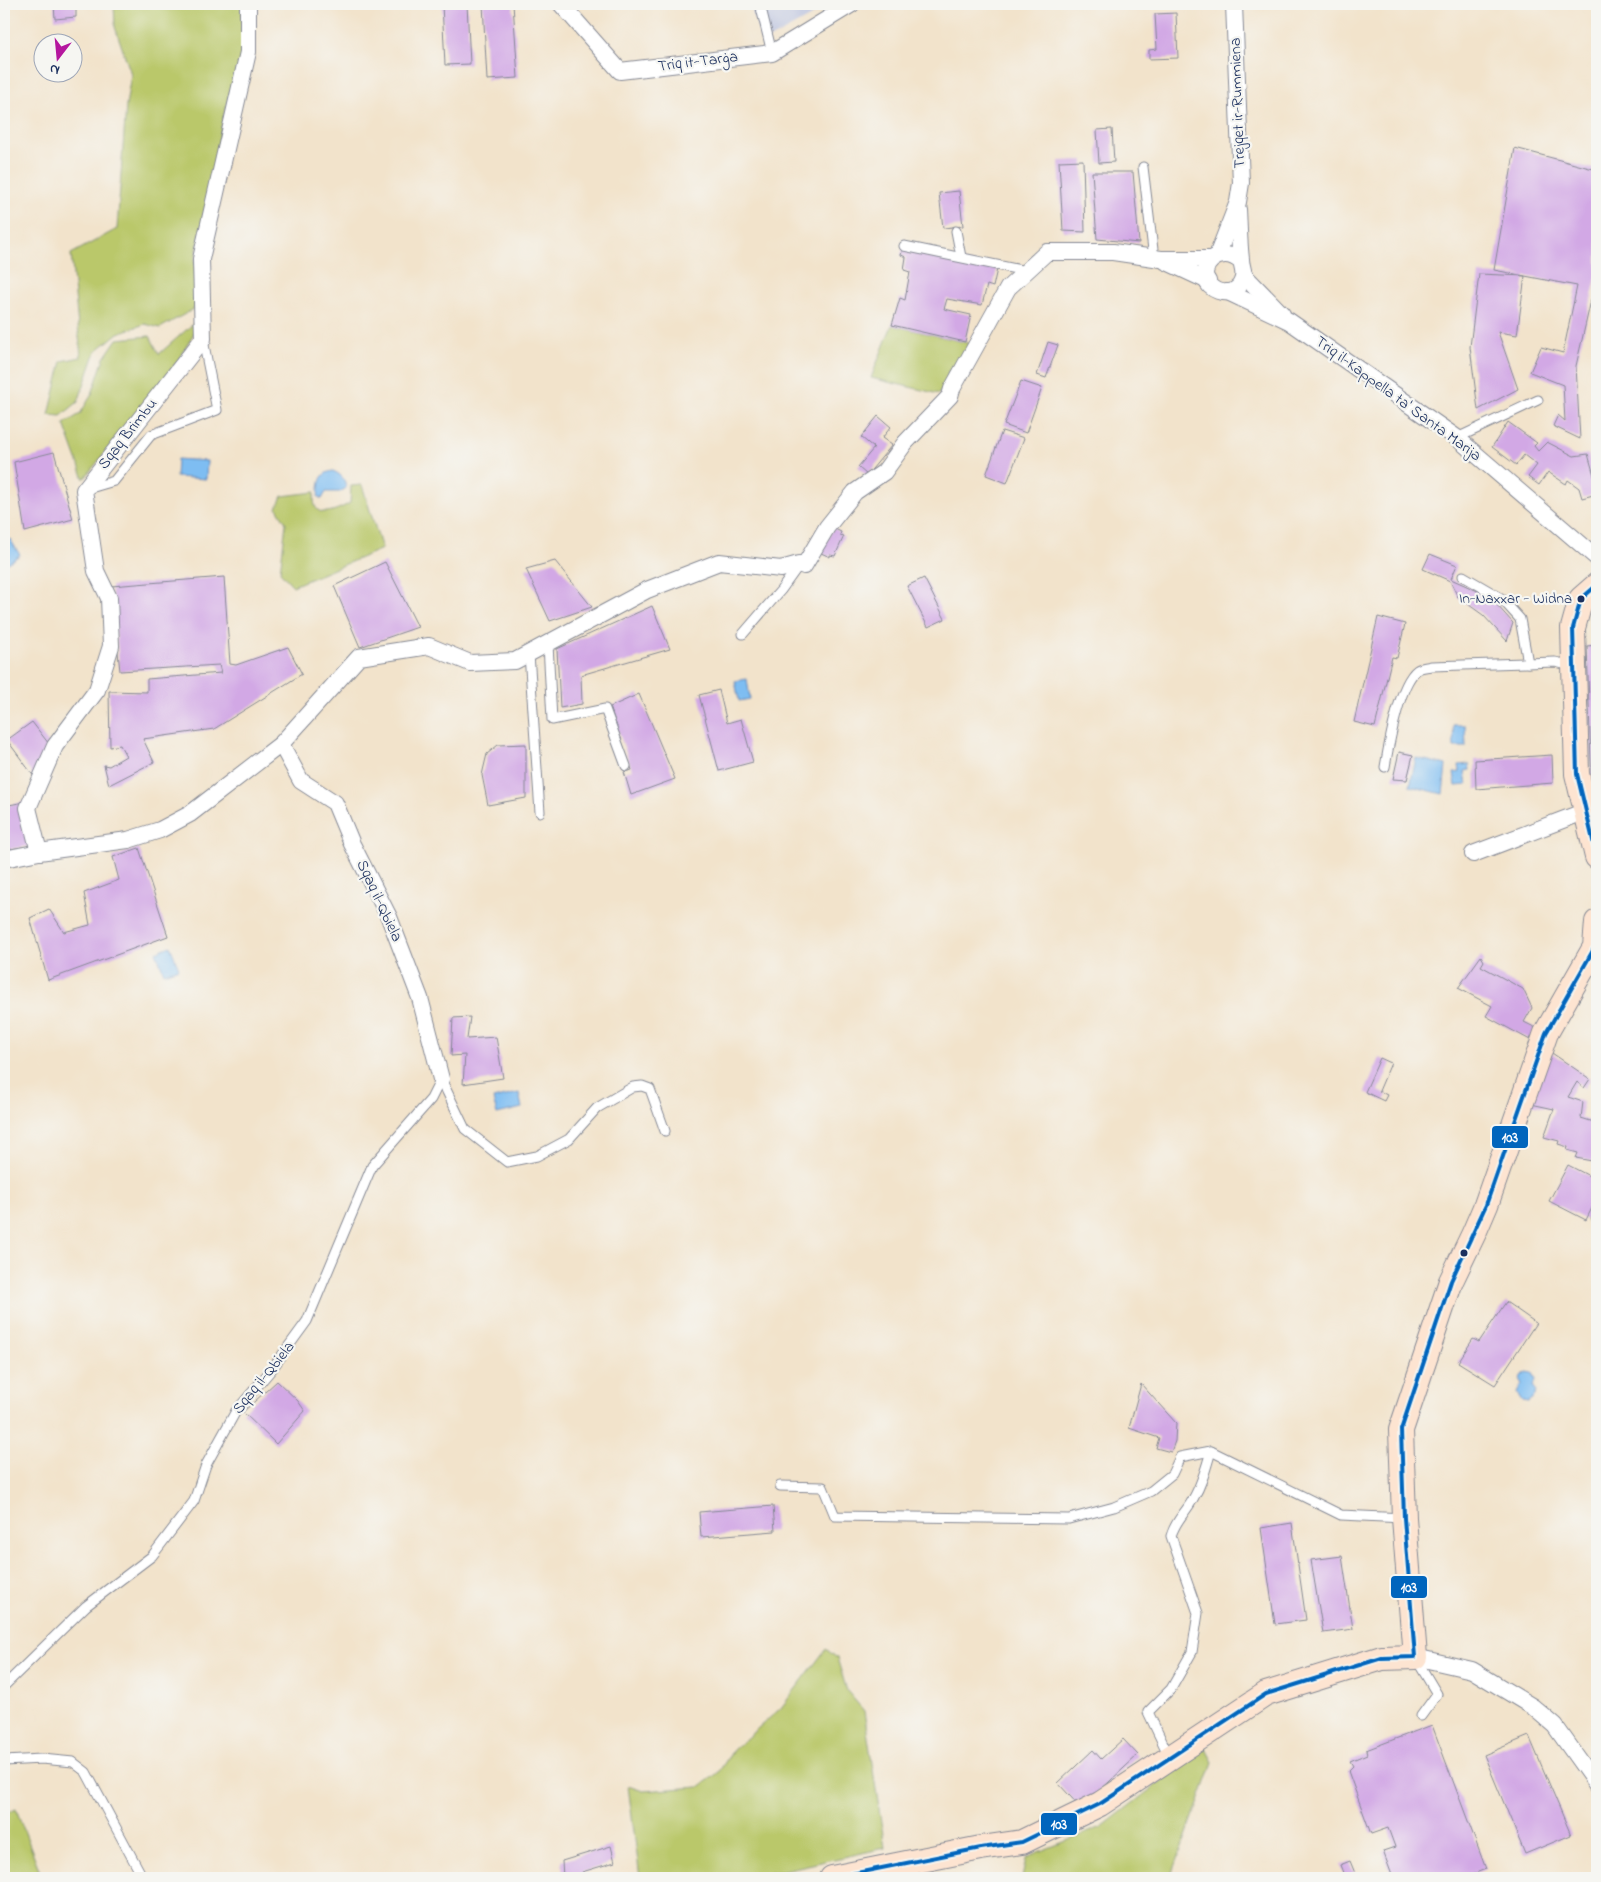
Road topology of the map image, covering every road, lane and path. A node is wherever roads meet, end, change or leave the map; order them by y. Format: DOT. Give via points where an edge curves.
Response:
graph roads {
  1 [pos="248,4"];
  2 [pos="561,4"];
  3 [pos="760,4"];
  4 [pos="852,4"];
  5 [pos="1234,4"];
  6 [pos="772,53"];
  7 [pos="1143,167"];
  8 [pos="1238,202"];
  9 [pos="956,231"];
  10 [pos="904,246"];
  11 [pos="1215,257"];
  12 [pos="960,258"];
  13 [pos="1158,259"];
  14 [pos="1242,268"];
  15 [pos="1026,271"];
  16 [pos="1208,281"];
  17 [pos="1228,292"];
  18 [pos="1289,321"];
  19 [pos="203,339"];
  20 [pos="1538,400"];
  21 [pos="1457,438"];
  22 [pos="84,490"];
  23 [pos="1597,558"];
  24 [pos="799,564"];
  25 [pos="1463,576"];
  26 [pos="1597,585"];
  27 [pos="743,634"];
  28 [pos="548,644"];
  29 [pos="529,654"];
  30 [pos="1528,663"];
  31 [pos="1573,666"];
  32 [pos="281,744"];
  33 [pos="626,766"];
  34 [pos="1385,767"];
  35 [pos="1586,811"];
  36 [pos="540,812"];
  37 [pos="39,852"];
  38 [pos="1473,854"];
  39 [pos="1597,857"];
  40 [pos="4,859"];
  41 [pos="1597,922"];
  42 [pos="441,1079"];
  43 [pos="665,1131"];
  44 [pos="1211,1451"];
  45 [pos="780,1486"];
  46 [pos="1404,1518"];
  47 [pos="1415,1657"];
  48 [pos="4,1686"];
  49 [pos="1421,1716"];
  50 [pos="1170,1757"];
  51 [pos="4,1761"];
  52 [pos="1597,1785"];
  53 [pos="143,1878"];
  54 [pos="832,1878"];
  1 -- 19 [label="street" via="248,52 201,259"];
  2 -- 6 [label="street, Triq it-Tarġa" via="620,71"];
  3 -- 6 [label="lane"];
  4 -- 6 [label="street, Triq it-Tarġa"];
  5 -- 8 [label="street, Trejqet ir-Rummiena" via="1241,183"];
  7 -- 13 [label="lane"];
  8 -- 11 [label="street, Trejqet ir-Rummiena"];
  8 -- 14 [label="street, Trejqet ir-Rummiena"];
  9 -- 12 [label="lane"];
  10 -- 12 [label="lane"];
  11 -- 13 [label="street"];
  11 -- 14 [label="street" via="1230,255"];
  11 -- 16 [label="street" via="1206,269"];
  12 -- 15 [label="lane"];
  13 -- 15 [label="street" via="1113,252 1047,252"];
  13 -- 16 [label="street"];
  14 -- 17 [label="street" via="1239,286"];
  14 -- 18 [label="street, Triq il-Kappella ta' Santa Marija"];
  15 -- 24 [label="street" via="1008,288 950,396 905,443 884,472 855,492 827,527 804,566"];
  16 -- 17 [label="street" via="1216,290"];
  17 -- 18 [label="street, Triq il-Kappella ta' Santa Marija"];
  18 -- 21 [label="street, Triq il-Kappella ta' Santa Marija"];
  19 -- 22 [label="street, Sqaq Brimbu"];
  19 -- 22 [label="lane" via="217,410 151,435 114,481"];
  20 -- 21 [label="lane"];
  21 -- 23 [label="street, Triq il-Kappella ta' Santa Marija"];
  22 -- 37 [label="street" via="96,571 109,598 111,646 97,690 54,746 33,792 28,808"];
  24 -- 27 [label="lane"];
  24 -- 28 [label="street" via="781,569 720,562 647,590"];
  25 -- 30 [label="lane" via="1501,598 1520,619"];
  26 -- 31 [label="main road" via="1581,599 1573,628"];
  28 -- 29 [label="street"];
  28 -- 33 [label="lane" via="552,720 604,709"];
  29 -- 32 [label="street" via="515,661 470,663 429,646 359,657"];
  29 -- 36 [label="lane"];
  30 -- 31 [label="lane" via="1556,662"];
  30 -- 34 [label="lane" via="1418,669 1409,679 1391,728"];
  31 -- 35 [label="main road" via="1577,774"];
  32 -- 37 [label="street" via="190,814 160,830 128,840"];
  32 -- 42 [label="street, Sqaq il-Qbiela" via="301,781 335,803 389,917 420,998"];
  35 -- 38 [label="street"];
  35 -- 39 [label="main road"];
  37 -- 40 [label="street"];
  41 -- 46 [label="main road" via="1595,946 1546,1033 1486,1205 1451,1281 1400,1430"];
  42 -- 43 [label="lane, Sqaq il-Qbiela" via="465,1129 507,1162 537,1156 569,1139 597,1108 633,1087 650,1089"];
  42 -- 48 [label="lane, Sqaq il-Qbiela" via="431,1099 372,1166 307,1322 236,1411 206,1465 194,1501 152,1556 86,1606"];
  44 -- 45 [label="lane" via="1180,1457 1172,1474 1151,1490 1114,1507 1069,1519 835,1516 823,1486"];
  44 -- 46 [label="lane" via="1341,1515"];
  44 -- 50 [label="lane" via="1202,1482 1192,1502 1174,1524 1171,1536 1198,1613 1192,1652 1172,1689 1148,1712"];
  46 -- 47 [label="main road"];
  47 -- 49 [label="lane" via="1437,1694"];
  47 -- 50 [label="main road" via="1382,1658 1266,1694"];
  47 -- 52 [label="street" via="1472,1670 1533,1707 1555,1726"];
  50 -- 54 [label="main road" via="1100,1804 1022,1842"];
  51 -- 53 [label="lane" via="42,1759 73,1762 86,1772"];
}
